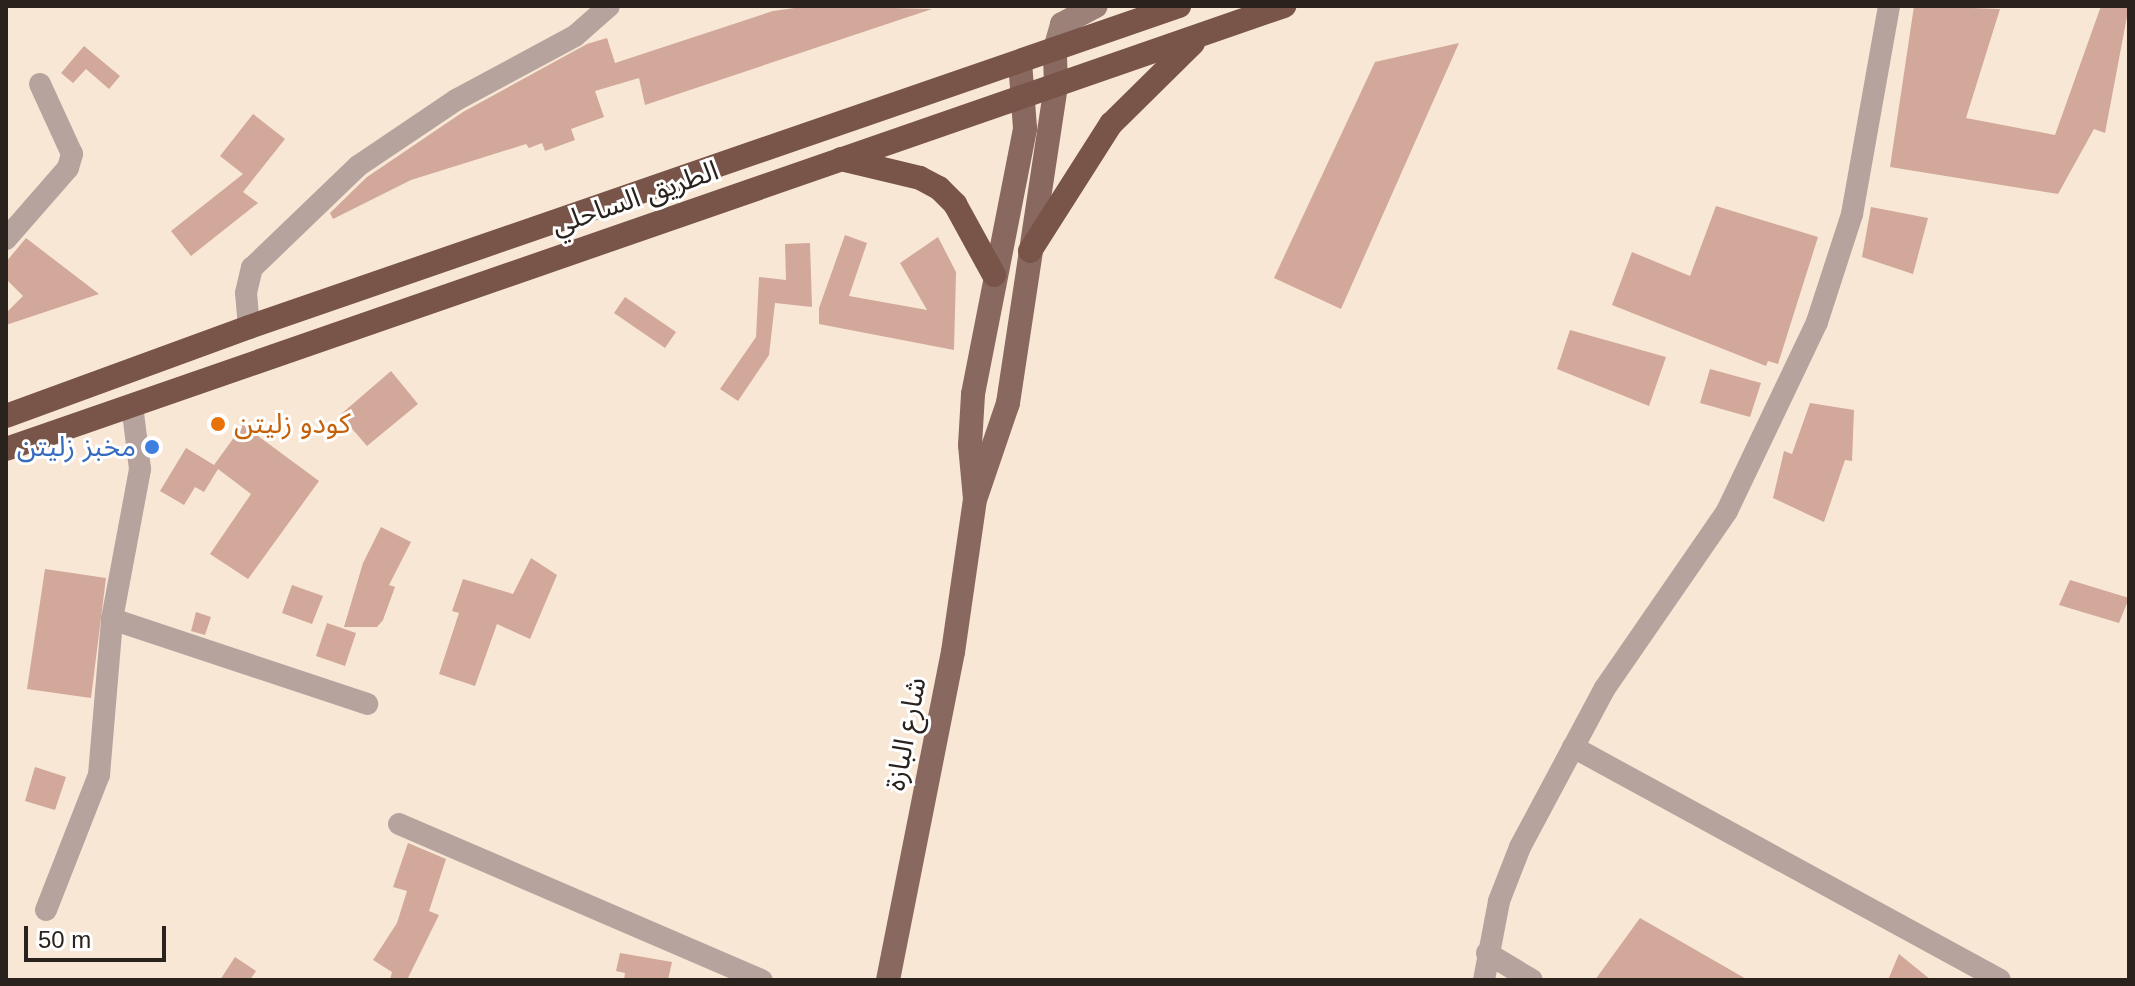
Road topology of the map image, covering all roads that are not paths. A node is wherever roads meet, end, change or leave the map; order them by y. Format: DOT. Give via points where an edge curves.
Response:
graph roads {
  1 [pos="609,6"];
  2 [pos="1096,6"];
  3 [pos="1179,6"];
  4 [pos="1284,6"];
  5 [pos="1889,6"];
  6 [pos="1199,37"];
  7 [pos="1055,49"];
  8 [pos="1020,62"];
  9 [pos="40,84"];
  10 [pos="1056,85"];
  11 [pos="1024,97"];
  12 [pos="839,159"];
  13 [pos="6,239"];
  14 [pos="1030,251"];
  15 [pos="994,275"];
  16 [pos="249,327"];
  17 [pos="132,405"];
  18 [pos="6,416"];
  19 [pos="6,449"];
  20 [pos="975,499"];
  21 [pos="112,619"];
  22 [pos="367,704"];
  23 [pos="1573,747"];
  24 [pos="399,824"];
  25 [pos="46,910"];
  26 [pos="1487,953"];
  27 [pos="762,980"];
  28 [pos="888,980"];
  29 [pos="1484,980"];
  30 [pos="1532,980"];
  31 [pos="2000,980"];
  1 -- 16 [label="street" via="575,36 456,100 358,166 252,268 246,293"];
  2 -- 7 [label="street" via="1062,24"];
  3 -- 7 [label="highway, الطريق الساحلي"];
  4 -- 6 [label="highway, الطريق الساحلي"];
  5 -- 23 [label="street" via="1852,214 1817,322 1727,511 1605,688"];
  6 -- 10 [label="highway, الطريق الساحلي"];
  6 -- 14 [label="highway" via="1111,124"];
  7 -- 8 [label="highway, الطريق الساحلي"];
  7 -- 10 [label="main road, شارع البازة"];
  8 -- 11 [label="main road, شارع البازة"];
  8 -- 16 [label="highway, الطريق الساحلي"];
  9 -- 13 [label="street" via="72,154 68,168"];
  10 -- 11 [label="highway, الطريق الساحلي"];
  10 -- 14 [label="main road, شارع البازة"];
  11 -- 12 [label="highway, الطريق الساحلي"];
  11 -- 15 [label="main road, شارع البازة" via="1019,171"];
  12 -- 15 [label="highway" via="920,178 939,188 955,204"];
  12 -- 17 [label="highway, الطريق الساحلي"];
  14 -- 20 [label="main road, شارع البازة" via="1008,403"];
  15 -- 20 [label="main road, شارع البازة" via="973,394"];
  16 -- 18 [label="highway, الطريق الساحلي"];
  17 -- 19 [label="highway, الطريق الساحلي"];
  17 -- 21 [label="street" via="140,469"];
  20 -- 28 [label="main road, شارع البازة" via="953,652"];
  21 -- 22 [label="street"];
  21 -- 25 [label="street" via="99,775"];
  23 -- 26 [label="street" via="1520,847"];
  23 -- 31 [label="street"];
  24 -- 27 [label="street"];
  26 -- 29 [label="street"];
  26 -- 30 [label="street"];
}
